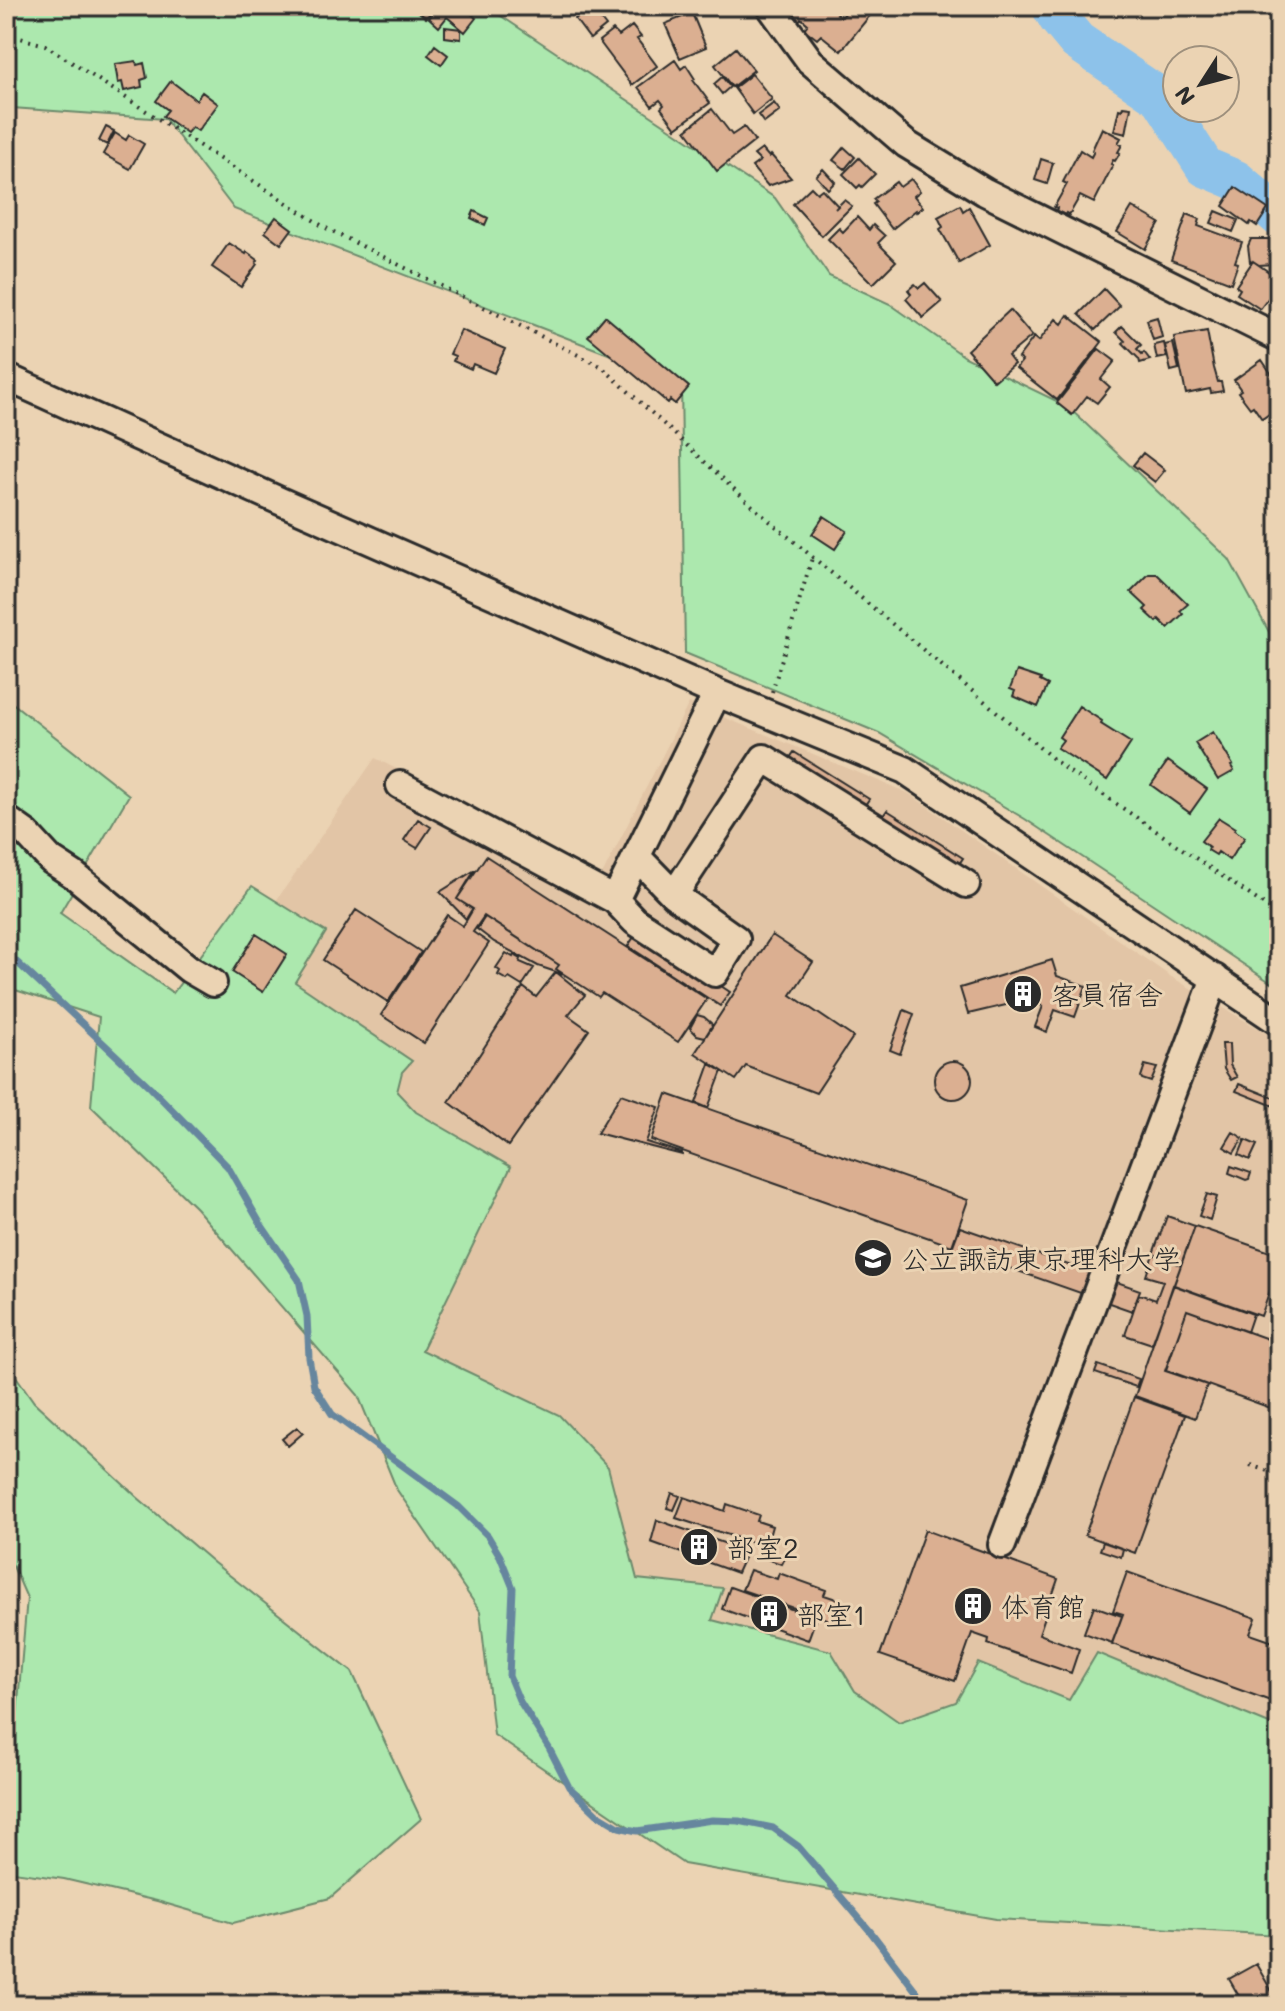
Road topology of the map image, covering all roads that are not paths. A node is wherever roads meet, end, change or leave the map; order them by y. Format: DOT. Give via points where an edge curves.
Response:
graph roads {
  1 [pos="770,6"];
  2 [pos="1279,338"];
  3 [pos="6,377"];
  4 [pos="717,693"];
  5 [pos="400,785"];
  6 [pos="6,819"];
  7 [pos="637,857"];
  8 [pos="966,884"];
  9 [pos="674,895"];
  10 [pos="615,900"];
  11 [pos="1215,978"];
  12 [pos="213,983"];
  13 [pos="1279,1022"];
  14 [pos="1002,1545"];
  1 -- 2 [label="street" via="810,61 906,144 985,192"];
  3 -- 4 [label="street"];
  4 -- 7 [label="street"];
  4 -- 11 [label="street" via="905,770"];
  5 -- 10 [label="street"];
  6 -- 12 [label="street" via="51,860"];
  7 -- 9 [label="street"];
  7 -- 10 [label="street"];
  8 -- 9 [label="street" via="764,758"];
  9 -- 10 [label="street" via="736,939 715,973 635,921"];
  11 -- 13 [label="street"];
  11 -- 14 [label="street"];
}
